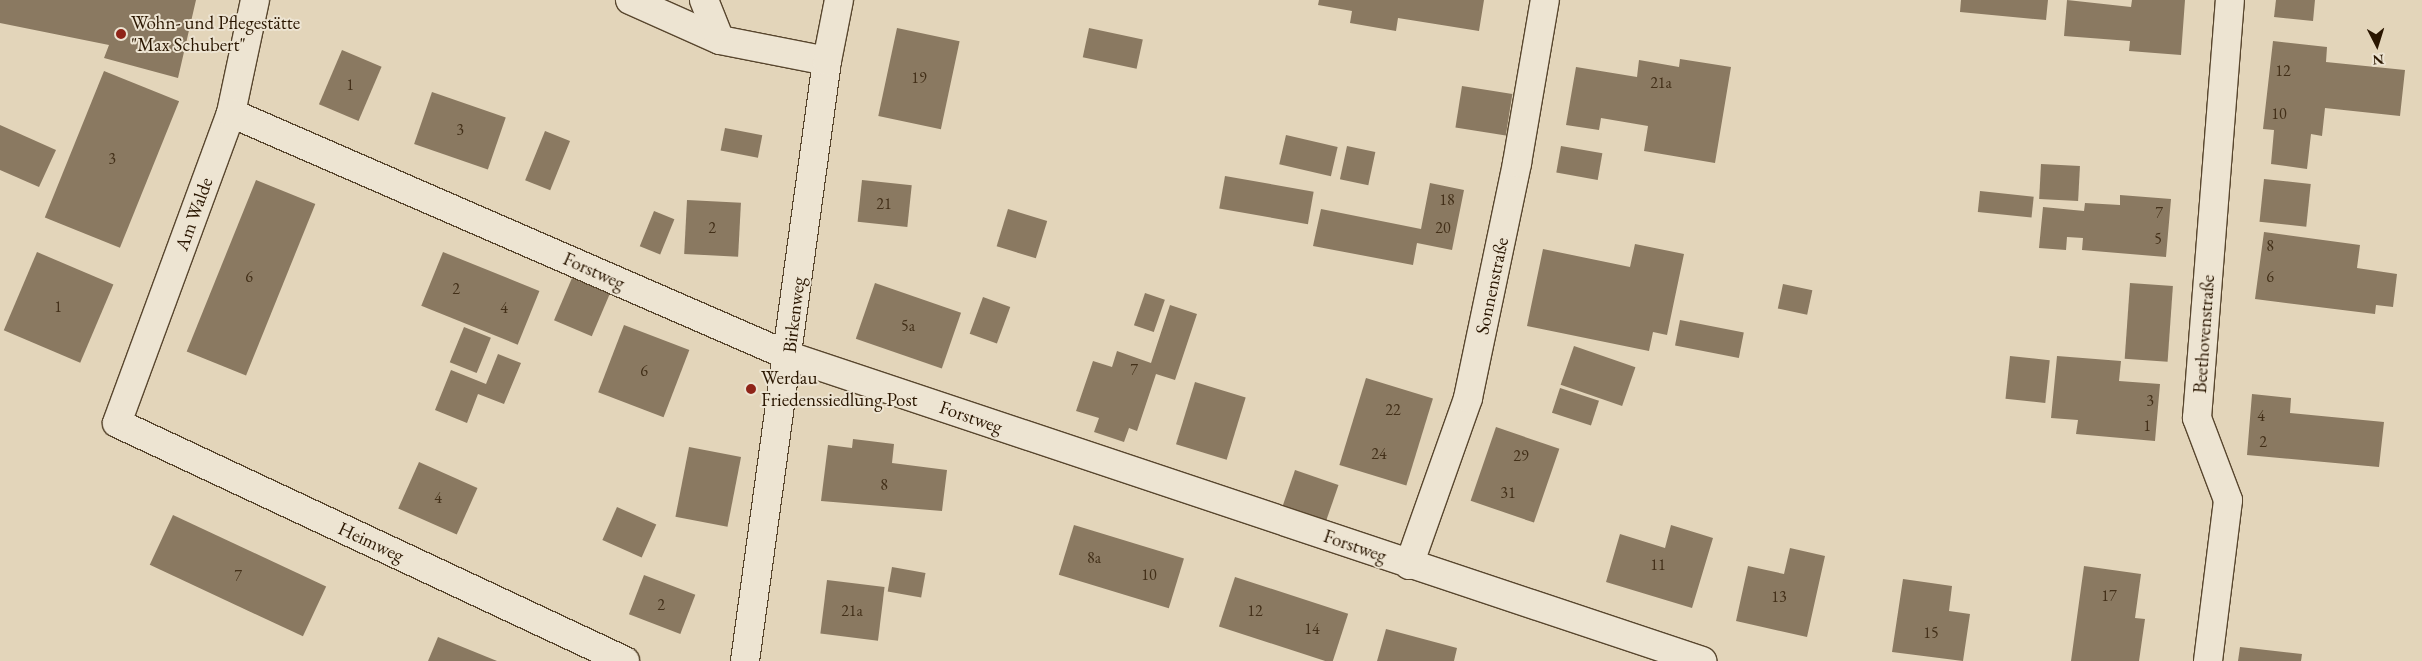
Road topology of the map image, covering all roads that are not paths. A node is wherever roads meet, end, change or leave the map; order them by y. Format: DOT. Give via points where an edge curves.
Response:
graph roads {
  1 [pos="255,0"];
  2 [pos="630,0"];
  3 [pos="704,0"];
  4 [pos="839,0"];
  5 [pos="1545,0"];
  6 [pos="2230,0"];
  7 [pos="720,40"];
  8 [pos="827,61"];
  9 [pos="231,113"];
  10 [pos="789,356"];
  11 [pos="117,422"];
  12 [pos="1409,564"];
  13 [pos="625,661"];
  14 [pos="746,661"];
  15 [pos="1702,661"];
  16 [pos="2208,661"];
  1 -- 9 [label="street, Am Walde"];
  2 -- 7 [label="street"];
  3 -- 7 [label="street"];
  4 -- 8 [label="street, Birkenweg"];
  5 -- 12 [label="street, Sonnenstraße" via="1518,163 1468,398"];
  6 -- 16 [label="street, Beethovenstraße" via="2197,418 2228,500"];
  7 -- 8 [label="street"];
  8 -- 10 [label="street, Birkenweg"];
  9 -- 10 [label="street, Forstweg"];
  9 -- 11 [label="street, Am Walde"];
  10 -- 12 [label="street, Forstweg"];
  10 -- 14 [label="street, Birkenweg"];
  11 -- 13 [label="street, Heimweg"];
  12 -- 15 [label="street, Forstweg"];
}
